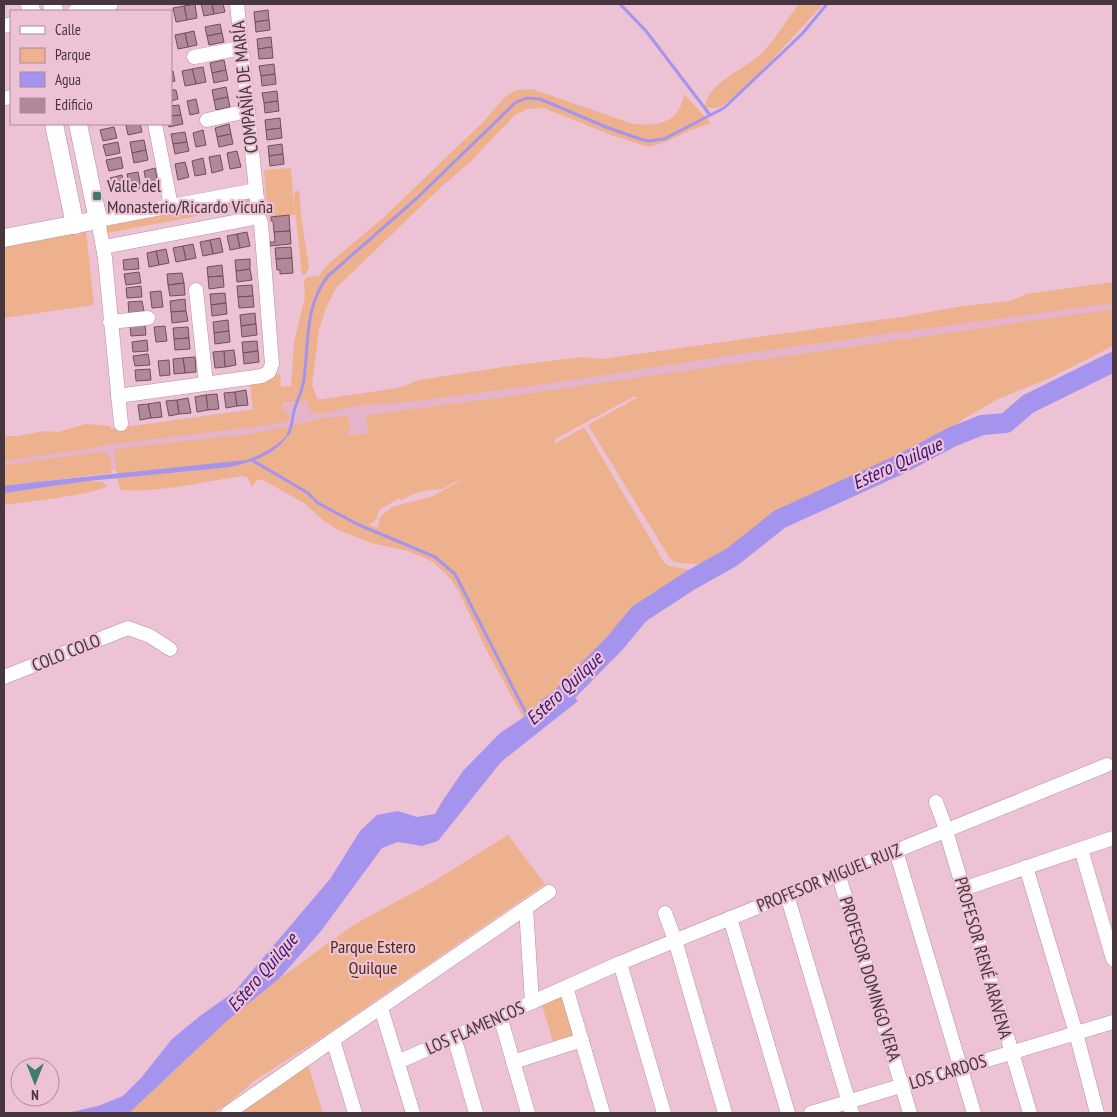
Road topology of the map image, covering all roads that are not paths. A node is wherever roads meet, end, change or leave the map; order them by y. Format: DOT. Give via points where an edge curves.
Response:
graph roads {
  1 [pos="111,4"];
  2 [pos="236,4"];
  3 [pos="79,10"];
  4 [pos="241,48"];
  5 [pos="194,57"];
  6 [pos="248,111"];
  7 [pos="208,120"];
  8 [pos="54,125"];
  9 [pos="78,125"];
  10 [pos="154,125"];
  11 [pos="256,190"];
  12 [pos="171,206"];
  13 [pos="256,216"];
  14 [pos="98,220"];
  15 [pos="75,225"];
  16 [pos="4,238"];
  17 [pos="104,247"];
  18 [pos="196,290"];
  19 [pos="148,318"];
  20 [pos="110,322"];
  21 [pos="206,384"];
  22 [pos="118,396"];
  23 [pos="121,424"];
  24 [pos="170,649"];
  25 [pos="4,677"];
  26 [pos="1107,765"];
  27 [pos="936,802"];
  28 [pos="946,830"];
  29 [pos="1113,838"];
  30 [pos="1081,849"];
  31 [pos="896,851"];
  32 [pos="1026,867"];
  33 [pos="838,873"];
  34 [pos="963,889"];
  35 [pos="549,892"];
  36 [pos="787,895"];
  37 [pos="526,908"];
  38 [pos="665,913"];
  39 [pos="730,918"];
  40 [pos="674,940"];
  41 [pos="1113,959"];
  42 [pos="620,963"];
  43 [pos="566,987"];
  44 [pos="552,993"];
  45 [pos="532,1002"];
  46 [pos="381,1008"];
  47 [pos="500,1016"];
  48 [pos="1113,1022"];
  49 [pos="1076,1033"];
  50 [pos="454,1037"];
  51 [pos="333,1040"];
  52 [pos="582,1040"];
  53 [pos="1011,1053"];
  54 [pos="398,1062"];
  55 [pos="513,1062"];
  56 [pos="961,1068"];
  57 [pos="902,1086"];
  58 [pos="850,1108"];
  59 [pos="230,1112"];
  60 [pos="355,1113"];
  61 [pos="413,1113"];
  62 [pos="476,1113"];
  63 [pos="528,1113"];
  64 [pos="603,1113"];
  65 [pos="664,1113"];
  66 [pos="725,1113"];
  67 [pos="788,1113"];
  68 [pos="811,1113"];
  69 [pos="910,1113"];
  70 [pos="974,1113"];
  71 [pos="1030,1113"];
  72 [pos="1097,1113"];
  1 -- 3 [label="street"];
  2 -- 4 [label="street, COMPAÑÍA DE MARÍA"];
  4 -- 5 [label="street"];
  4 -- 6 [label="street, COMPAÑÍA DE MARÍA"];
  6 -- 7 [label="street"];
  6 -- 11 [label="street, COMPAÑÍA DE MARÍA"];
  8 -- 15 [label="street"];
  9 -- 14 [label="street"];
  10 -- 12 [label="street"];
  11 -- 12 [label="street"];
  11 -- 13 [label="street, COMPAÑÍA DE MARÍA"];
  12 -- 14 [label="street"];
  13 -- 17 [label="street"];
  13 -- 21 [label="street, COMPAÑÍA DE MARÍA" via="261,223 272,368 262,376"];
  14 -- 15 [label="street"];
  14 -- 17 [label="street"];
  15 -- 16 [label="street"];
  17 -- 20 [label="street"];
  18 -- 21 [label="street"];
  19 -- 20 [label="street"];
  20 -- 22 [label="street"];
  21 -- 22 [label="street, COMPAÑÍA DE MARÍA"];
  22 -- 23 [label="street"];
  24 -- 25 [label="street, COLO COLO" via="150,636 128,628"];
  26 -- 28 [label="street, PROFESOR MIGUEL RUIZ"];
  27 -- 28 [label="street, PROFESOR RENÉ ARAVENA"];
  28 -- 31 [label="street, PROFESOR MIGUEL RUIZ"];
  28 -- 34 [label="street, PROFESOR RENÉ ARAVENA"];
  29 -- 30 [label="street"];
  30 -- 32 [label="street"];
  30 -- 41 [label="street"];
  31 -- 33 [label="street, PROFESOR MIGUEL RUIZ"];
  31 -- 56 [label="street"];
  32 -- 34 [label="street"];
  32 -- 49 [label="street"];
  33 -- 36 [label="street, PROFESOR MIGUEL RUIZ"];
  33 -- 57 [label="street, PROFESOR DOMINGO VERA"];
  34 -- 53 [label="street, PROFESOR RENÉ ARAVENA"];
  35 -- 37 [label="street"];
  36 -- 39 [label="street, PROFESOR MIGUEL RUIZ"];
  36 -- 58 [label="street"];
  37 -- 45 [label="street"];
  37 -- 46 [label="street"];
  38 -- 40 [label="street"];
  39 -- 40 [label="street, PROFESOR MIGUEL RUIZ"];
  39 -- 67 [label="street"];
  40 -- 42 [label="street, PROFESOR MIGUEL RUIZ"];
  40 -- 66 [label="street"];
  42 -- 43 [label="street, PROFESOR MIGUEL RUIZ"];
  42 -- 65 [label="street"];
  43 -- 44 [label="street, PROFESOR MIGUEL RUIZ"];
  43 -- 52 [label="street"];
  44 -- 45 [label="street, LOS FLAMENCOS"];
  45 -- 47 [label="street, LOS FLAMENCOS"];
  46 -- 51 [label="street"];
  46 -- 54 [label="street"];
  47 -- 50 [label="street, LOS FLAMENCOS"];
  47 -- 55 [label="street"];
  48 -- 49 [label="street, LOS CARDOS"];
  49 -- 53 [label="street, LOS CARDOS"];
  49 -- 72 [label="street"];
  50 -- 54 [label="street, LOS FLAMENCOS"];
  50 -- 62 [label="street"];
  51 -- 59 [label="street"];
  51 -- 60 [label="street"];
  52 -- 55 [label="street"];
  52 -- 64 [label="street"];
  53 -- 56 [label="street, LOS CARDOS"];
  53 -- 71 [label="street, PROFESOR RENÉ ARAVENA"];
  54 -- 61 [label="street"];
  55 -- 63 [label="street"];
  56 -- 57 [label="street, LOS CARDOS"];
  56 -- 70 [label="street"];
  57 -- 58 [label="street, LOS CARDOS"];
  57 -- 69 [label="street, PROFESOR DOMINGO VERA"];
  58 -- 68 [label="street, LOS CARDOS"];
}
